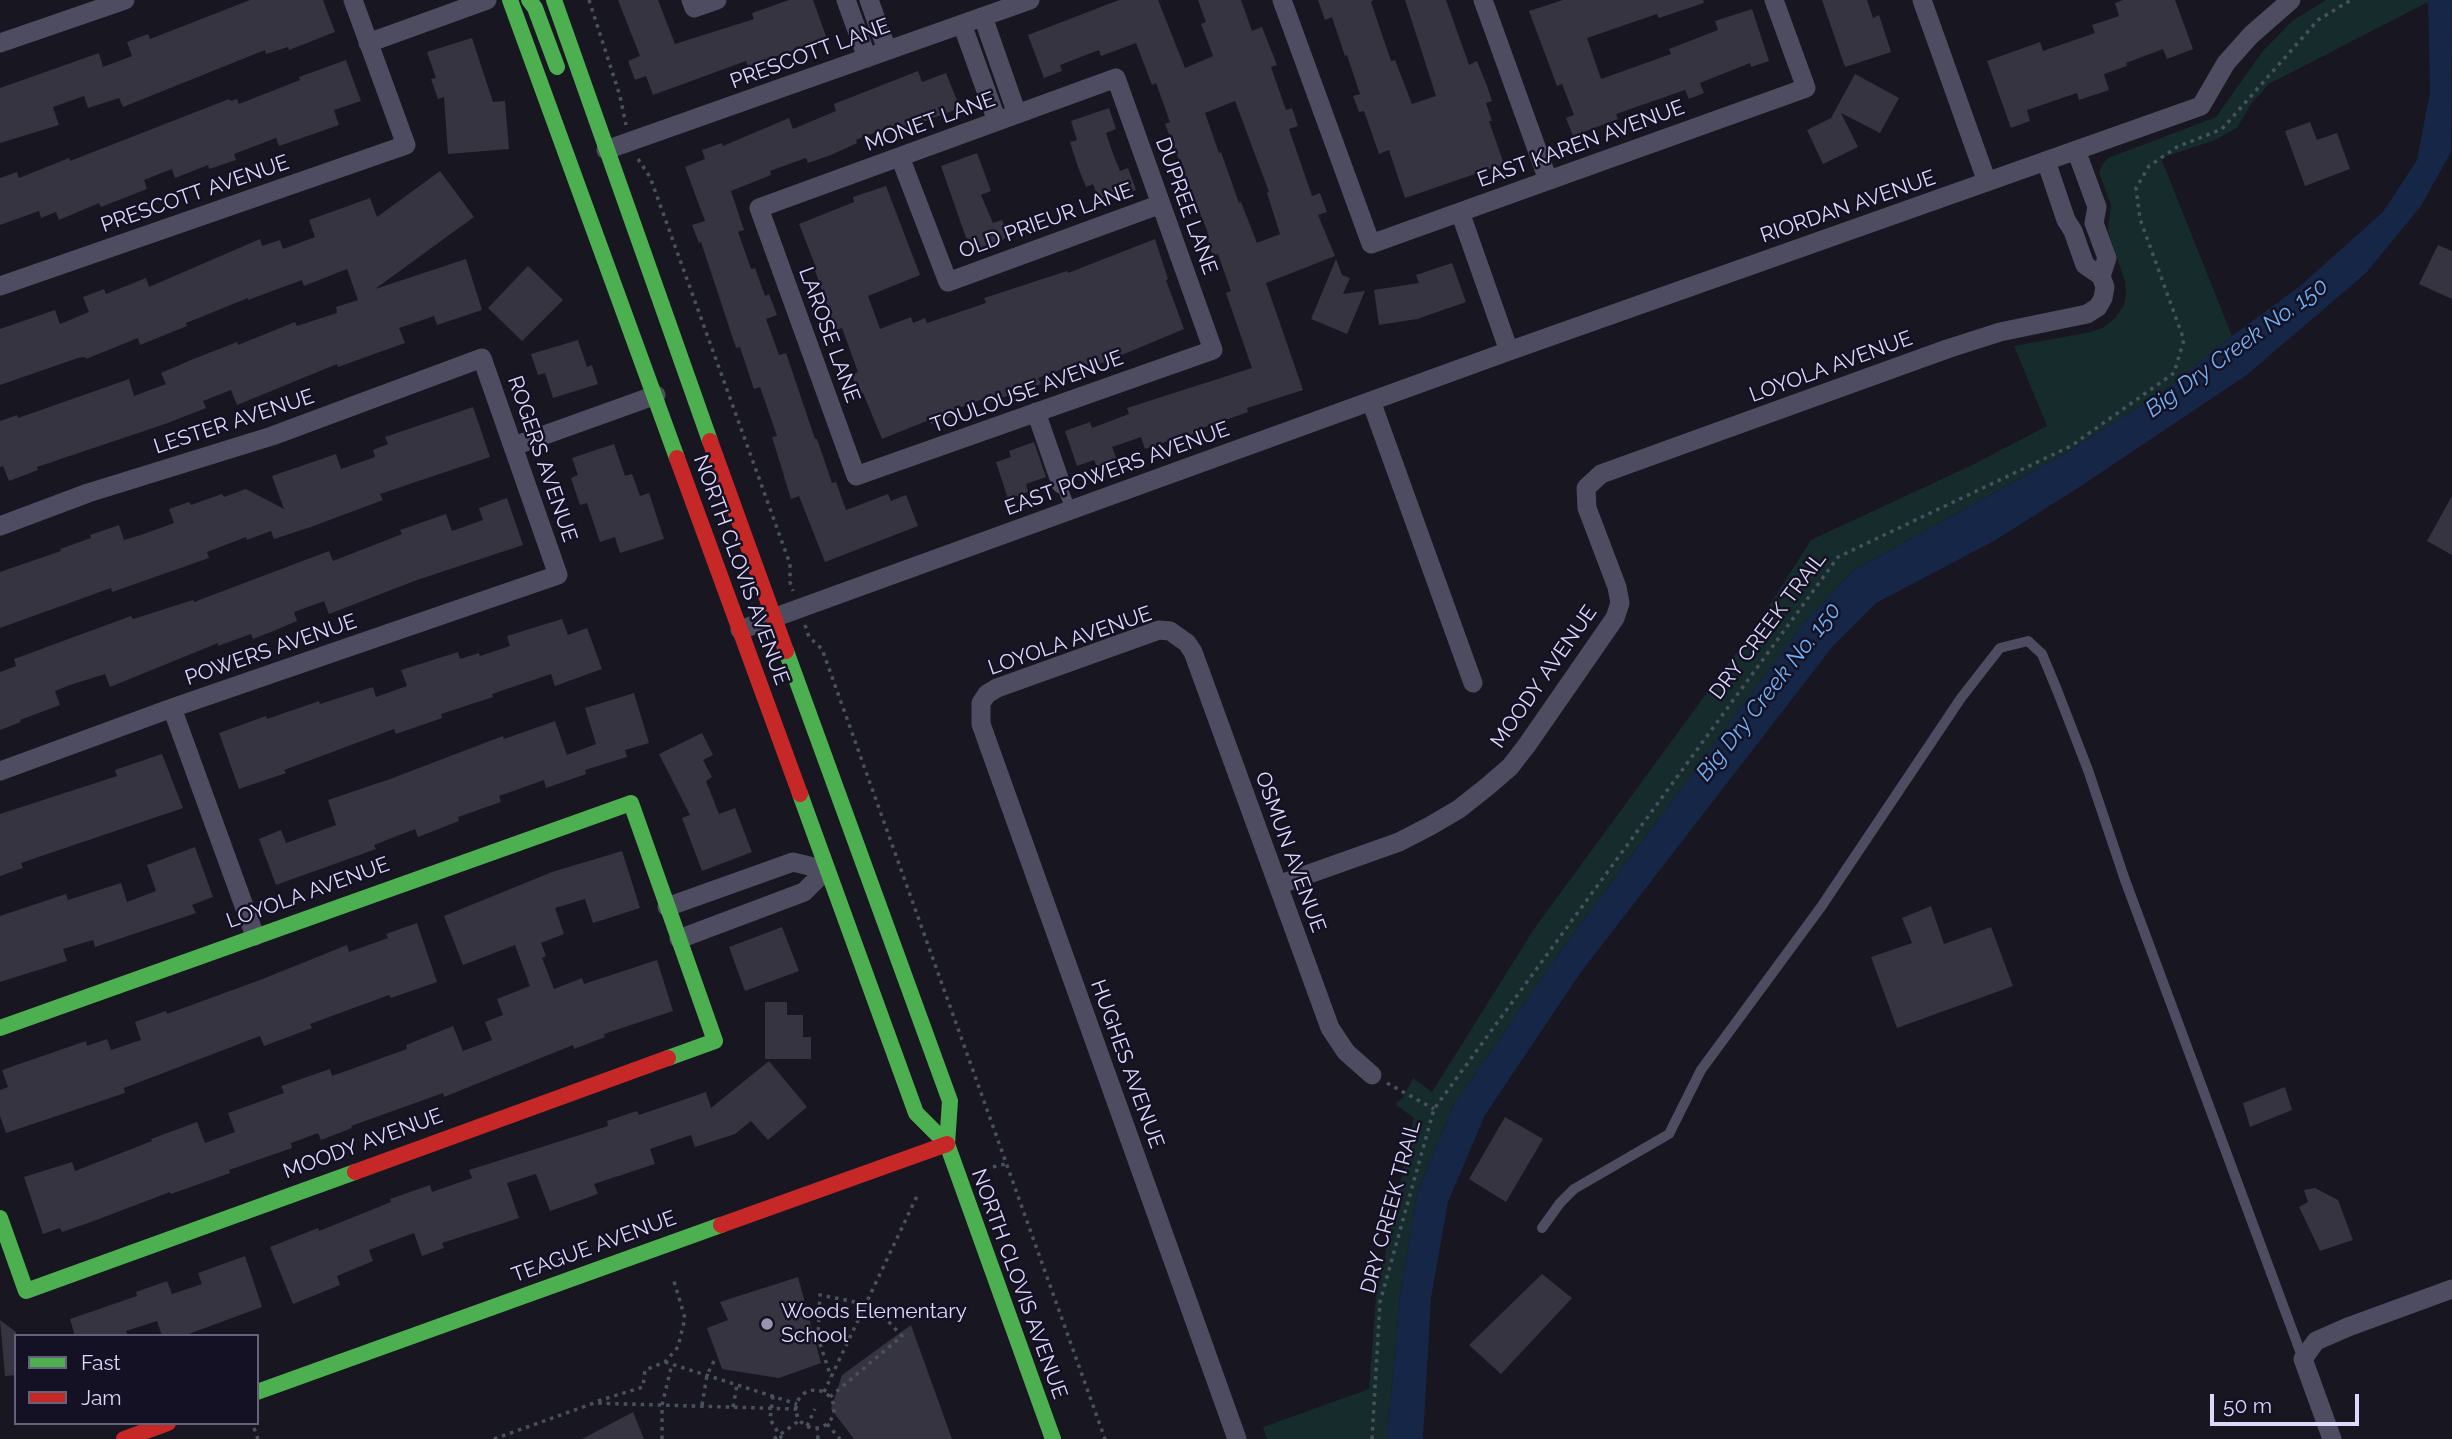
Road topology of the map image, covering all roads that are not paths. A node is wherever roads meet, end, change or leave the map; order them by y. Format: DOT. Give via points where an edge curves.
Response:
graph roads {
  1 [pos="125,0"];
  2 [pos="353,0"];
  3 [pos="487,0"];
  4 [pos="510,0"];
  5 [pos="529,0"];
  6 [pos="554,0"];
  7 [pos="717,0"];
  8 [pos="846,0"];
  9 [pos="869,0"];
  10 [pos="1030,0"];
  11 [pos="1282,0"];
  12 [pos="1483,0"];
  13 [pos="1774,0"];
  14 [pos="1922,0"];
  15 [pos="2291,0"];
  16 [pos="692,4"];
  17 [pos="983,17"];
  18 [pos="962,24"];
  19 [pos="368,43"];
  20 [pos="0,44"];
  21 [pos="887,50"];
  22 [pos="867,58"];
  23 [pos="1116,78"];
  24 [pos="565,86"];
  25 [pos="1017,114"];
  26 [pos="997,121"];
  27 [pos="585,139"];
  28 [pos="606,150"];
  29 [pos="2076,150"];
  30 [pos="900,157"];
  31 [pos="2046,161"];
  32 [pos="1548,180"];
  33 [pos="1987,182"];
  34 [pos="1161,204"];
  35 [pos="759,208"];
  36 [pos="1460,212"];
  37 [pos="2094,223"];
  38 [pos="2073,231"];
  39 [pos="2101,276"];
  40 [pos="0,286"];
  41 [pos="1213,350"];
  42 [pos="1509,351"];
  43 [pos="482,358"];
  44 [pos="656,395"];
  45 [pos="1371,401"];
  46 [pos="1036,412"];
  47 [pos="514,446"];
  48 [pos="856,477"];
  49 [pos="1061,484"];
  50 [pos="1071,510"];
  51 [pos="0,526"];
  52 [pos="558,575"];
  53 [pos="1620,603"];
  54 [pos="774,618"];
  55 [pos="740,630"];
  56 [pos="1179,635"];
  57 [pos="1473,683"];
  58 [pos="981,703"];
  59 [pos="172,708"];
  60 [pos="0,771"];
  61 [pos="861,857"];
  62 [pos="825,870"];
  63 [pos="1278,885"];
  64 [pos="667,907"];
  65 [pos="255,936"];
  66 [pos="679,939"];
  67 [pos="0,1028"];
  68 [pos="1373,1074"];
  69 [pos="947,1144"];
  70 [pos="0,1218"];
  71 [pos="1542,1228"];
  72 [pos="2452,1289"];
  73 [pos="2303,1359"];
  74 [pos="259,1391"];
  75 [pos="162,1425"];
  76 [pos="124,1439"];
  77 [pos="1053,1439"];
  78 [pos="1237,1439"];
  79 [pos="2332,1439"];
  1 -- 20 [label="street"];
  2 -- 19 [label="street"];
  3 -- 19 [label="street"];
  4 -- 44 [label="main road, NORTH CLOVIS AVENUE"];
  5 -- 24 [label="main road"];
  6 -- 28 [label="main road, NORTH CLOVIS AVENUE"];
  7 -- 16 [label="street"];
  8 -- 22 [label="street"];
  9 -- 21 [label="street"];
  10 -- 17 [label="street, PRESCOTT LANE"];
  11 -- 36 [label="street, EAST KAREN AVENUE" via="1371,244"];
  12 -- 32 [label="street"];
  13 -- 32 [label="street, EAST KAREN AVENUE" via="1806,88"];
  14 -- 33 [label="street"];
  15 -- 29 [label="street, RIORDAN AVENUE" via="2250,35 2201,106"];
  17 -- 18 [label="street, PRESCOTT LANE"];
  17 -- 25 [label="street"];
  18 -- 21 [label="street, PRESCOTT LANE"];
  18 -- 26 [label="street"];
  19 -- 40 [label="street, PRESCOTT AVENUE" via="406,145"];
  21 -- 22 [label="street, PRESCOTT LANE"];
  22 -- 28 [label="street, PRESCOTT LANE"];
  23 -- 25 [label="street, MONET LANE"];
  23 -- 34 [label="street, DUPREE LANE"];
  25 -- 26 [label="street, MONET LANE"];
  26 -- 30 [label="street, MONET LANE"];
  27 -- 28 [label="main road"];
  28 -- 54 [label="main road, NORTH CLOVIS AVENUE"];
  29 -- 31 [label="street, RIORDAN AVENUE"];
  29 -- 37 [label="street" via="2097,207"];
  30 -- 34 [label="street, OLD PRIEUR LANE" via="948,282"];
  30 -- 35 [label="street, MONET LANE"];
  31 -- 33 [label="street, RIORDAN AVENUE"];
  31 -- 38 [label="street"];
  32 -- 36 [label="street, EAST KAREN AVENUE"];
  33 -- 42 [label="street, RIORDAN AVENUE"];
  34 -- 41 [label="street, DUPREE LANE"];
  35 -- 48 [label="street, LAROSE LANE"];
  36 -- 42 [label="street"];
  37 -- 38 [label="street"];
  37 -- 39 [label="street" via="2107,258"];
  38 -- 39 [label="street" via="2085,265"];
  39 -- 53 [label="street, LOYOLA AVENUE" via="2104,298 2087,314 2000,332 1947,349 1601,474 1586,488 1587,508"];
  41 -- 46 [label="street, TOULOUSE AVENUE"];
  42 -- 45 [label="street, EAST POWERS AVENUE"];
  43 -- 47 [label="street, ROGERS AVENUE"];
  43 -- 51 [label="street, LESTER AVENUE" via="272,436 88,493"];
  44 -- 47 [label="street"];
  44 -- 55 [label="main road, NORTH CLOVIS AVENUE"];
  45 -- 50 [label="street, EAST POWERS AVENUE"];
  45 -- 57 [label="street"];
  46 -- 48 [label="street, TOULOUSE AVENUE"];
  46 -- 49 [label="street"];
  47 -- 52 [label="street, ROGERS AVENUE"];
  49 -- 50 [label="lane"];
  50 -- 54 [label="street, EAST POWERS AVENUE"];
  52 -- 59 [label="street, POWERS AVENUE"];
  53 -- 63 [label="street, MOODY AVENUE" via="1615,618 1527,745 1488,786 1459,809 1399,842"];
  54 -- 55 [label="street, EAST POWERS AVENUE"];
  54 -- 61 [label="main road, NORTH CLOVIS AVENUE"];
  55 -- 62 [label="main road, NORTH CLOVIS AVENUE"];
  56 -- 58 [label="street, LOYOLA AVENUE" via="1159,630 997,688"];
  56 -- 63 [label="street, OSMUN AVENUE" via="1193,652"];
  58 -- 78 [label="street, HUGHES AVENUE" via="981,724"];
  59 -- 60 [label="street, POWERS AVENUE"];
  59 -- 65 [label="street"];
  61 -- 62 [label="street"];
  61 -- 69 [label="main road, NORTH CLOVIS AVENUE" via="950,1101"];
  62 -- 64 [label="street" via="793,862"];
  62 -- 66 [label="street" via="804,892"];
  62 -- 69 [label="main road, NORTH CLOVIS AVENUE" via="916,1113"];
  63 -- 68 [label="street, OSMUN AVENUE" via="1330,1028 1346,1052"];
  64 -- 65 [label="main road, LOYOLA AVENUE" via="631,803"];
  64 -- 66 [label="main road"];
  65 -- 67 [label="main road, LOYOLA AVENUE"];
  66 -- 70 [label="main road, MOODY AVENUE" via="715,1041 26,1291"];
  69 -- 74 [label="main road, TEAGUE AVENUE"];
  69 -- 77 [label="main road, NORTH CLOVIS AVENUE"];
  71 -- 73 [label="lane" via="1574,1189 1670,1134 1702,1070 1821,907 1961,698 2000,648 2028,641 2042,654 2062,701"];
  72 -- 73 [label="street" via="2316,1341"];
  73 -- 79 [label="street"];
  75 -- 76 [label="main road"];
}
